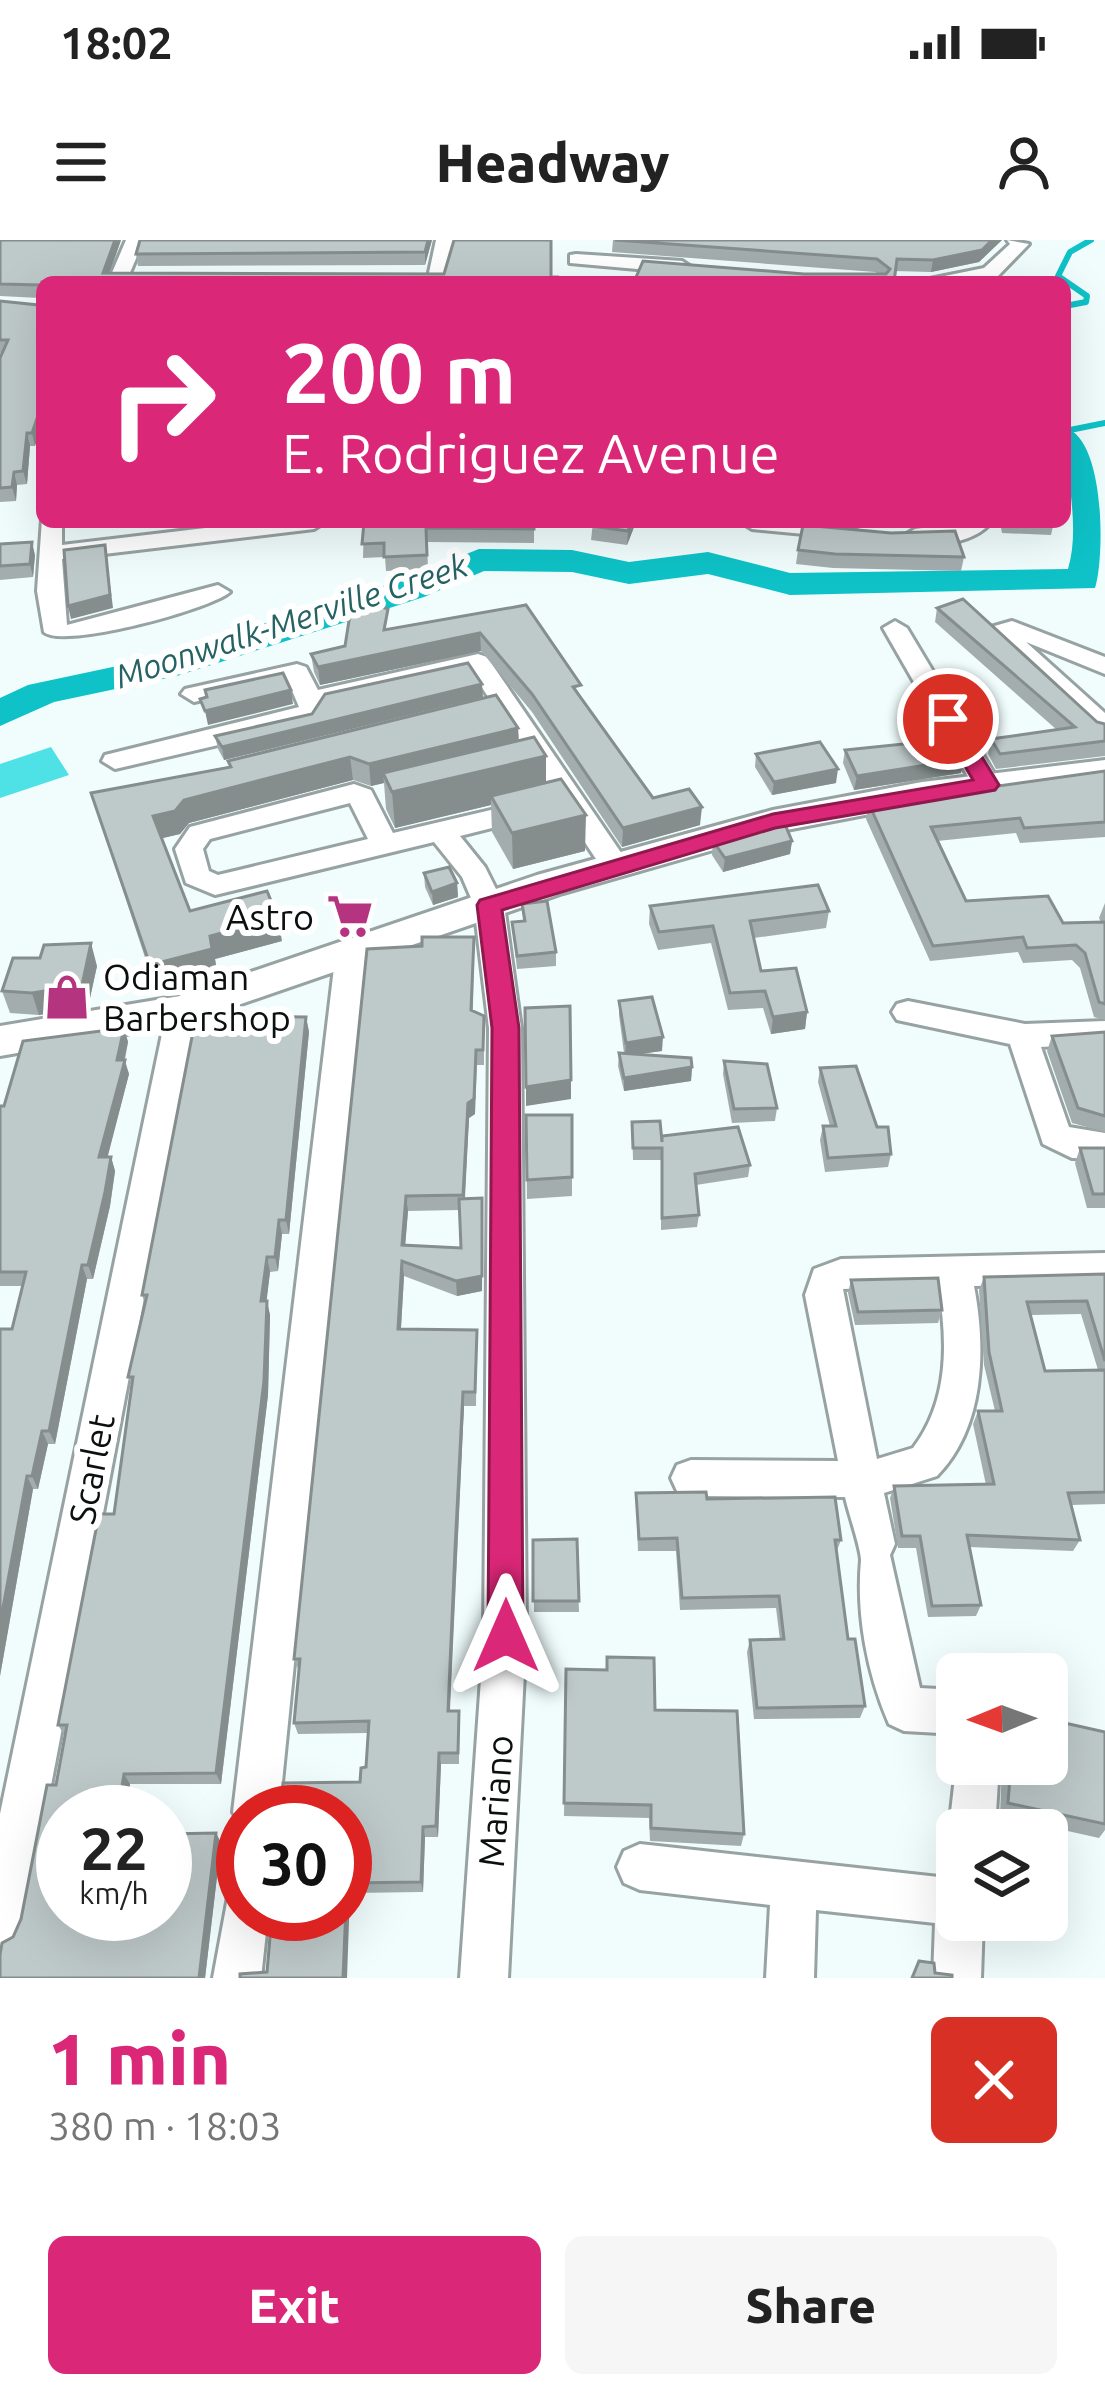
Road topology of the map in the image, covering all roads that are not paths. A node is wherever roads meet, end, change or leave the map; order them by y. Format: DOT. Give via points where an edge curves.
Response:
graph roads {
  1 [pos="135,240"];
  2 [pos="445,240"];
  3 [pos="1016,240"];
  4 [pos="576,249"];
  5 [pos="714,269"];
  6 [pos="414,275"];
  7 [pos="120,276"];
  8 [pos="420,276"];
  9 [pos="437,276"];
  10 [pos="968,276"];
  11 [pos="51,528"];
  12 [pos="264,528"];
  13 [pos="815,528"];
  14 [pos="973,528"];
  15 [pos="49,554"];
  16 [pos="218,592"];
  17 [pos="895,628"];
  18 [pos="1105,666"];
  19 [pos="194,694"];
  20 [pos="312,699"];
  21 [pos="1105,727"];
  22 [pos="115,761"];
  23 [pos="1105,771"];
  24 [pos="987,785"];
  25 [pos="572,799"];
  26 [pos="442,833"];
  27 [pos="382,842"];
  28 [pos="614,864"];
  29 [pos="489,905"];
  30 [pos="351,951"];
  31 [pos="183,1010"];
  32 [pos="908,1012"];
  33 [pos="1105,1032"];
  34 [pos="1030,1036"];
  35 [pos="0,1041"];
  36 [pos="1105,1146"];
  37 [pos="1105,1268"];
  38 [pos="952,1270"];
  39 [pos="691,1478"];
  40 [pos="860,1478"];
  41 [pos="936,1710"];
  42 [pos="259,1785"];
  43 [pos="640,1867"];
  44 [pos="794,1883"];
  45 [pos="936,1900"];
  46 [pos="0,1927"];
  47 [pos="242,1941"];
  48 [pos="958,1941"];
  49 [pos="237,1978"];
  50 [pos="484,1978"];
  51 [pos="790,1978"];
  52 [pos="957,1978"];
  1 -- 7 [label="street"];
  2 -- 9 [label="street"];
  3 -- 10 [label="street" via="990,273"];
  4 -- 5 [label="street"];
  6 -- 8 [label="street"];
  11 -- 15 [label="street"];
  12 -- 15 [label="street"];
  13 -- 14 [label="street" via="958,535"];
  15 -- 16 [label="street" via="56,632"];
  17 -- 24 [label="street"];
  18 -- 21 [label="street" via="1001,628 997,634"];
  19 -- 20 [label="street" via="297,672"];
  20 -- 22 [label="street" via="304,716 199,756"];
  20 -- 25 [label="street" via="478,662 533,760"];
  23 -- 24 [label="main road"];
  24 -- 28 [label="main road" via="834,808"];
  25 -- 26 [label="street"];
  25 -- 28 [label="street"];
  26 -- 27 [label="street"];
  26 -- 29 [label="street"];
  27 -- 27 [label="street" via="215,885 196,876 190,849 200,833 354,794 377,798"];
  28 -- 29 [label="main road"];
  29 -- 30 [label="main road"];
  29 -- 50 [label="street, Mariano" via="506,1028 506,1636"];
  30 -- 31 [label="main road"];
  30 -- 42 [label="street"];
  31 -- 35 [label="main road"];
  31 -- 46 [label="street, Scarlet"];
  32 -- 34 [label="street"];
  33 -- 34 [label="street"];
  34 -- 36 [label="street" via="1025,1046 1050,1128 1061,1141"];
  37 -- 38 [label="street"];
  38 -- 40 [label="street" via="966,1377 935,1450 905,1472"];
  38 -- 40 [label="street" via="826,1279"];
  39 -- 40 [label="street"];
  40 -- 41 [label="street" via="904,1708"];
  43 -- 44 [label="street"];
  44 -- 45 [label="street"];
  44 -- 51 [label="street"];
  47 -- 49 [label="street"];
  48 -- 52 [label="street"];
}
